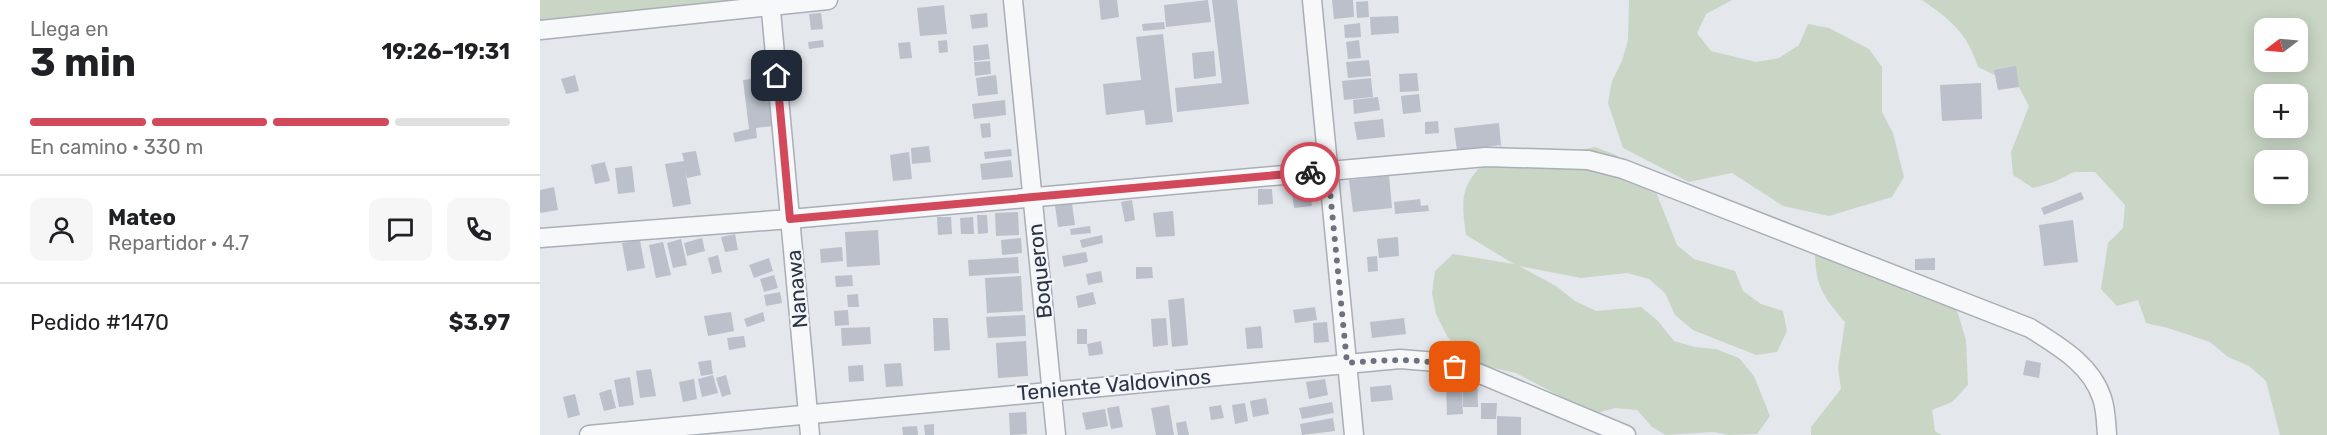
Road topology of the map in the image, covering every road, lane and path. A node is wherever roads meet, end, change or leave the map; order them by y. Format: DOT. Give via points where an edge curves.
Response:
graph roads {
  1 [pos="828,0"];
  2 [pos="1013,0"];
  3 [pos="1312,0"];
  4 [pos="770,3"];
  5 [pos="540,30"];
  6 [pos="1328,171"];
  7 [pos="1033,197"];
  8 [pos="790,219"];
  9 [pos="540,237"];
  10 [pos="1347,363"];
  11 [pos="1052,391"];
  12 [pos="808,414"];
  13 [pos="588,435"];
  14 [pos="810,435"];
  15 [pos="1056,435"];
  16 [pos="1354,435"];
  17 [pos="1626,435"];
  18 [pos="2108,435"];
  1 -- 4 [label="street"];
  2 -- 7 [label="street, Boqueron"];
  3 -- 6 [label="street"];
  4 -- 5 [label="street"];
  4 -- 8 [label="street, Nanawa"];
  6 -- 7 [label="street"];
  6 -- 10 [label="street"];
  6 -- 18 [label="street" via="1486,157 1588,160 1623,169 2030,328 2071,354 2089,373 2102,398"];
  7 -- 8 [label="street"];
  7 -- 11 [label="street, Boqueron"];
  8 -- 9 [label="street"];
  8 -- 12 [label="street, Nanawa"];
  10 -- 11 [label="street, Teniente Valdovinos"];
  10 -- 16 [label="street"];
  10 -- 17 [label="street, Teniente Valdovinos" via="1400,359 1437,362 1473,371"];
  11 -- 12 [label="street, Teniente Valdovinos"];
  11 -- 15 [label="street, Boqueron"];
  12 -- 13 [label="street, Teniente Valdovinos"];
  12 -- 14 [label="street, Nanawa"];
}
